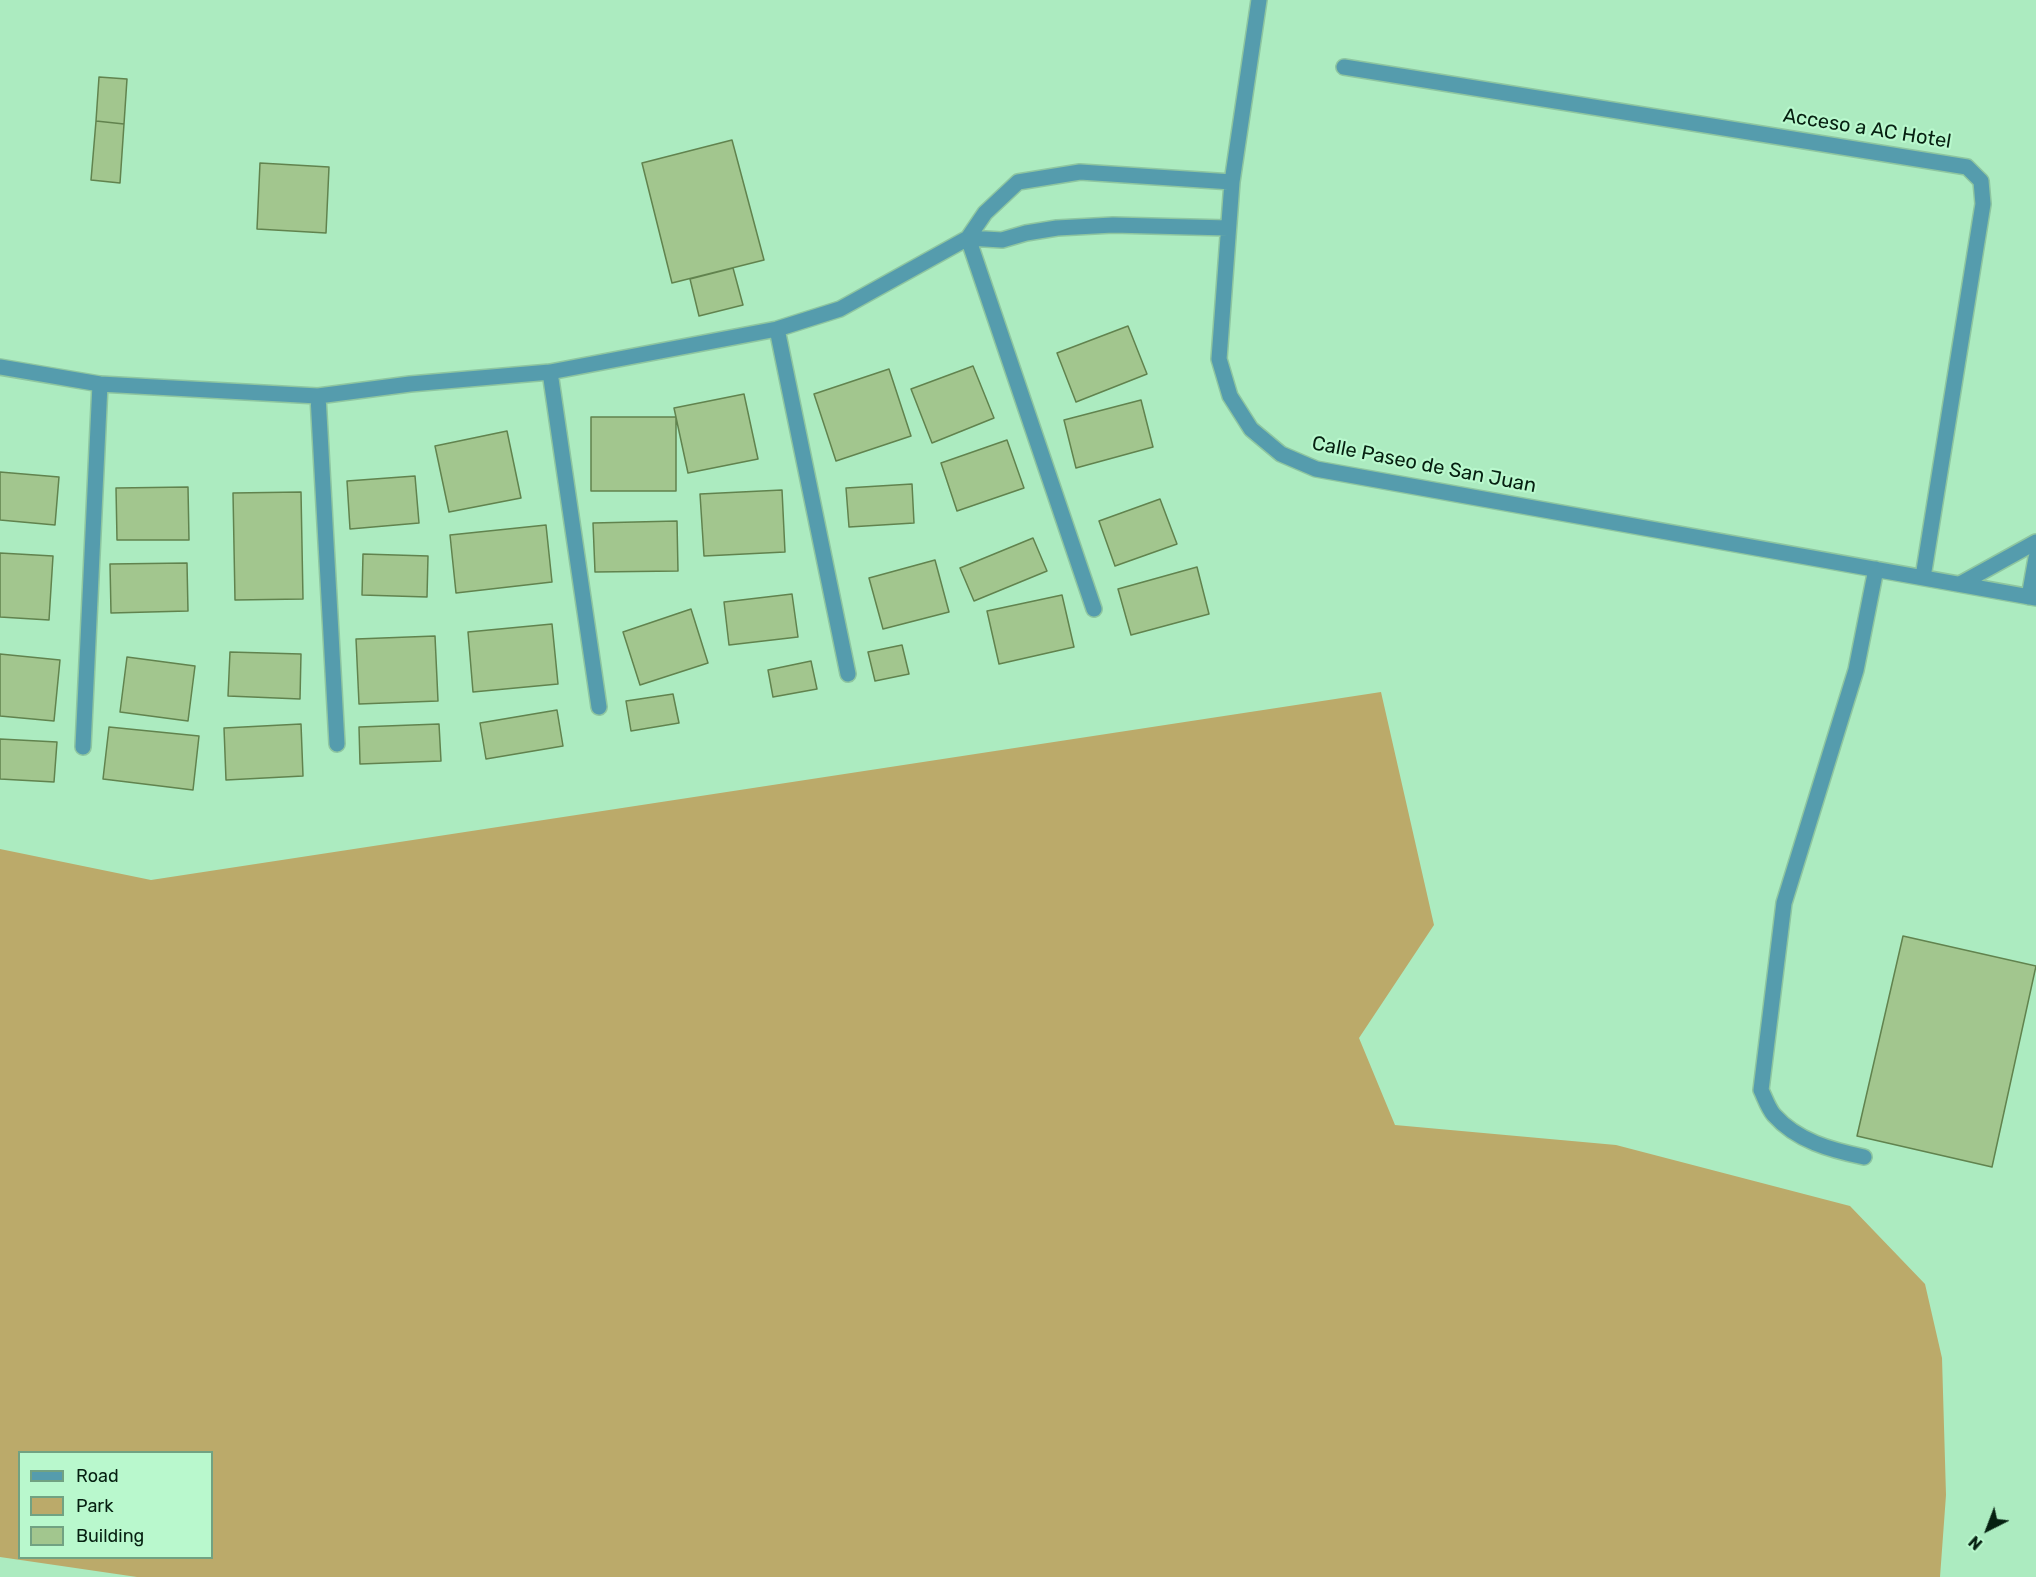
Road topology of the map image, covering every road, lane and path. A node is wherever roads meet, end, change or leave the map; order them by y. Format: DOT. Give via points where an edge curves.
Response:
graph roads {
  1 [pos="1259,0"];
  2 [pos="1344,67"];
  3 [pos="1232,182"];
  4 [pos="1228,228"];
  5 [pos="968,238"];
  6 [pos="777,329"];
  7 [pos="0,367"];
  8 [pos="550,372"];
  9 [pos="100,384"];
  10 [pos="318,396"];
  11 [pos="2036,542"];
  12 [pos="2036,558"];
  13 [pos="1876,569"];
  14 [pos="1923,577"];
  15 [pos="1960,584"];
  16 [pos="2033,597"];
  17 [pos="1094,609"];
  18 [pos="848,674"];
  19 [pos="599,707"];
  20 [pos="337,744"];
  21 [pos="83,747"];
  22 [pos="1863,1157"];
  1 -- 3 [label="street, Calle Paseo de San Juan"];
  2 -- 14 [label="street, Acceso a AC Hotel" via="1967,166 1981,181 1983,204"];
  3 -- 4 [label="street, Calle Paseo de San Juan"];
  3 -- 5 [label="street" via="1080,172 1018,182 985,213"];
  4 -- 5 [label="street" via="1113,225 1057,228 1002,240"];
  4 -- 13 [label="street, Calle Paseo de San Juan" via="1219,359 1230,396 1245,421 1281,454 1316,470"];
  5 -- 6 [label="street" via="840,309"];
  5 -- 17 [label="street"];
  6 -- 8 [label="street"];
  6 -- 18 [label="street"];
  7 -- 9 [label="street"];
  8 -- 10 [label="street"];
  8 -- 19 [label="street"];
  9 -- 10 [label="street"];
  9 -- 21 [label="street"];
  10 -- 20 [label="street"];
  11 -- 15 [label="street"];
  12 -- 16 [label="street"];
  13 -- 14 [label="street, Calle Paseo de San Juan"];
  13 -- 22 [label="street" via="1856,670 1784,903 1761,1090 1773,1114 1794,1133 1830,1150"];
  14 -- 15 [label="street, Calle Paseo de San Juan"];
  15 -- 16 [label="street, Calle Paseo de San Juan"];
}
